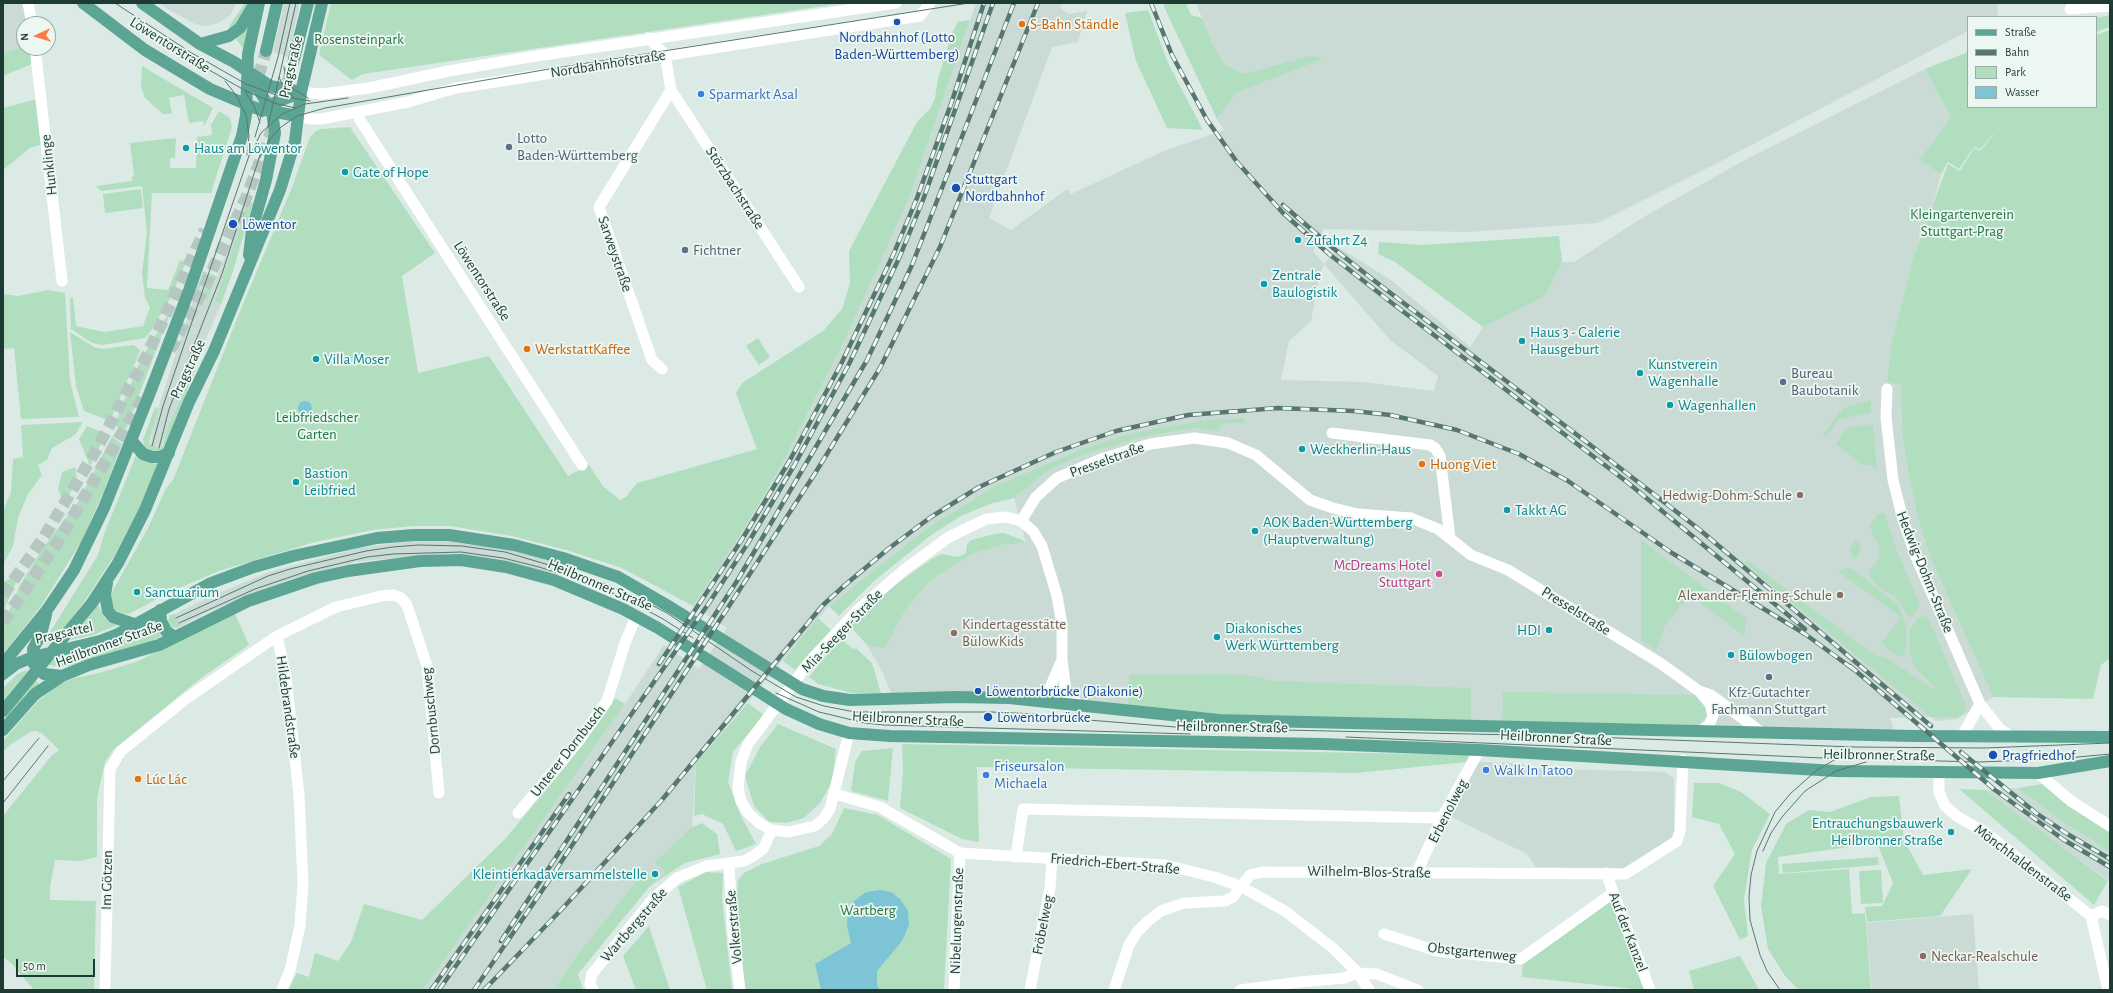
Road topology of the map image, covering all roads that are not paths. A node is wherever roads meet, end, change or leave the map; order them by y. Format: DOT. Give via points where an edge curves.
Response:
graph roads {
  1 [pos="28,3"];
  2 [pos="83,3"];
  3 [pos="142,3"];
  4 [pos="255,3"];
  5 [pos="259,3"];
  6 [pos="277,3"];
  7 [pos="308,3"];
  8 [pos="322,3"];
  9 [pos="896,3"];
  10 [pos="930,3"];
  11 [pos="2110,6"];
  12 [pos="2070,9"];
  13 [pos="30,16"];
  14 [pos="649,38"];
  15 [pos="200,44"];
  16 [pos="266,51"];
  17 [pos="36,56"];
  18 [pos="665,56"];
  19 [pos="294,58"];
  20 [pos="247,70"];
  21 [pos="671,90"];
  22 [pos="301,92"];
  23 [pos="246,105"];
  24 [pos="268,110"];
  25 [pos="358,112"];
  26 [pos="297,116"];
  27 [pos="244,124"];
  28 [pos="248,266"];
  29 [pos="62,281"];
  30 [pos="799,287"];
  31 [pos="662,369"];
  32 [pos="1887,389"];
  33 [pos="1332,433"];
  34 [pos="131,440"];
  35 [pos="169,453"];
  36 [pos="583,467"];
  37 [pos="1021,521"];
  38 [pos="1450,538"];
  39 [pos="108,579"];
  40 [pos="47,610"];
  41 [pos="160,610"];
  42 [pos="636,616"];
  43 [pos="134,624"];
  44 [pos="277,636"];
  45 [pos="175,637"];
  46 [pos="51,652"];
  47 [pos="1062,660"];
  48 [pos="35,662"];
  49 [pos="3,664"];
  50 [pos="3,674"];
  51 [pos="62,676"];
  52 [pos="1699,690"];
  53 [pos="1035,701"];
  54 [pos="1980,704"];
  55 [pos="1081,707"];
  56 [pos="3,711"];
  57 [pos="3,730"];
  58 [pos="1701,731"];
  59 [pos="1761,732"];
  60 [pos="849,733"];
  61 [pos="1967,736"];
  62 [pos="2012,737"];
  63 [pos="2110,737"];
  64 [pos="1479,750"];
  65 [pos="1683,760"];
  66 [pos="2110,761"];
  67 [pos="110,769"];
  68 [pos="1939,773"];
  69 [pos="2038,773"];
  70 [pos="439,793"];
  71 [pos="835,794"];
  72 [pos="518,814"];
  73 [pos="1442,818"];
  74 [pos="2110,826"];
  75 [pos="772,830"];
  76 [pos="960,853"];
  77 [pos="1016,857"];
  78 [pos="1052,859"];
  79 [pos="729,864"];
  80 [pos="1417,872"];
  81 [pos="1606,873"];
  82 [pos="1240,886"];
  83 [pos="1613,894"];
  84 [pos="2110,915"];
  85 [pos="2092,916"];
  86 [pos="1384,934"];
  87 [pos="1358,973"];
  88 [pos="105,990"];
  89 [pos="282,990"];
  90 [pos="593,990"];
  91 [pos="740,990"];
  92 [pos="954,990"];
  93 [pos="1030,990"];
  94 [pos="1114,990"];
  95 [pos="1240,990"];
  96 [pos="1368,990"];
  97 [pos="1418,990"];
  98 [pos="1650,990"];
  99 [pos="2108,990"];
  1 -- 13 [label="street"];
  2 -- 23 [label="main road, Löwentorstraße" via="145,50 210,89"];
  3 -- 15 [label="main road, Löwentorstraße"];
  4 -- 15 [label="main road" via="240,28 229,36"];
  5 -- 20 [label="main road, Pragstraße"];
  6 -- 16 [label="main road, Pragstraße"];
  7 -- 19 [label="main road"];
  8 -- 22 [label="main road, Pragstraße"];
  9 -- 14 [label="street, Nordbahnhofstraße"];
  10 -- 18 [label="street, Nordbahnhofstraße" via="920,16"];
  11 -- 12 [label="street"];
  14 -- 18 [label="street"];
  14 -- 22 [label="street, Nordbahnhofstraße" via="456,69 369,88 322,94"];
  15 -- 20 [label="main road, Löwentorstraße"];
  17 -- 29 [label="street, Hunklinge"];
  18 -- 21 [label="street"];
  18 -- 25 [label="street, Nordbahnhofstraße" via="456,88 408,102"];
  20 -- 22 [label="main road, Löwentorstraße" via="270,86"];
  20 -- 23 [label="main road, Pragstraße"];
  20 -- 24 [label="main road"];
  21 -- 30 [label="street, Störzbachstraße"];
  21 -- 31 [label="street, Sarweystraße" via="599,208 652,360"];
  22 -- 24 [label="main road"];
  22 -- 26 [label="main road, Pragstraße"];
  23 -- 24 [label="main road, Löwentorstraße"];
  23 -- 27 [label="main road, Pragstraße"];
  24 -- 26 [label="main road, Löwentorstraße"];
  24 -- 27 [label="main road"];
  24 -- 28 [label="main road" via="275,133 252,230"];
  25 -- 26 [label="street, Nordbahnhofstraße" via="321,119"];
  25 -- 36 [label="street, Löwentorstraße" via="360,120"];
  26 -- 28 [label="main road, Pragstraße" via="295,141 287,169"];
  27 -- 34 [label="main road, Pragstraße" via="190,288"];
  28 -- 35 [label="main road, Pragstraße"];
  32 -- 54 [label="street, Hedwig-Dohm-Straße" via="1886,417 1893,480 1902,520"];
  33 -- 38 [label="street" via="1430,445 1435,448 1440,456"];
  34 -- 35 [label="main road" via="143,454 160,457"];
  34 -- 40 [label="main road, Pragstraße" via="87,545 74,570"];
  35 -- 39 [label="main road, Pragstraße" via="132,538"];
  37 -- 38 [label="street, Presselstraße" via="1036,497 1057,478 1101,459 1150,444 1196,438 1228,443 1256,455 1310,500 1358,514 1411,518 1438,529"];
  37 -- 47 [label="street" via="1033,531 1042,546 1050,571 1062,624"];
  37 -- 75 [label="street, Mia-Seeger-Straße" via="1006,517 986,519 950,537 910,566 858,610 810,661 748,744 741,762 738,788 741,801 753,818"];
  38 -- 52 [label="street, Presselstraße" via="1471,555 1508,570 1542,590"];
  39 -- 43 [label="main road" via="105,595 108,611 113,617"];
  39 -- 46 [label="main road, Pragstraße" via="88,608"];
  40 -- 48 [label="main road" via="41,634 33,649"];
  40 -- 49 [label="main road, Pragstraße"];
  41 -- 43 [label="main road, Heilbronner Straße"];
  41 -- 45 [label="main road" via="161,621 166,631"];
  41 -- 53 [label="main road, Heilbronner Straße" via="211,583 293,556 376,538 449,535 514,545 563,558 628,581 802,689 823,696 850,700 956,697"];
  42 -- 45 [label="main road, Heilbronner Straße" via="554,580 506,567 461,560 420,561 316,578 248,601"];
  42 -- 60 [label="main road, Heilbronner Straße" via="786,709 819,724"];
  42 -- 72 [label="street, Unterer Dornbusch" via="607,701 578,742"];
  43 -- 46 [label="main road, Pragsattel" via="100,641"];
  44 -- 67 [label="street, Hildebrandstraße" via="187,698 121,751"];
  44 -- 70 [label="street, Dornbuschweg" via="336,607 382,596 393,595 401,598 407,605 427,666"];
  44 -- 89 [label="street, Hildebrandstraße" via="286,677 299,795 303,883 300,926 290,970"];
  45 -- 51 [label="main road, Heilbronner Straße" via="142,651 89,665"];
  46 -- 48 [label="main road, Pragsattel"];
  47 -- 53 [label="street" via="1048,690"];
  47 -- 55 [label="street" via="1066,692"];
  48 -- 50 [label="main road, Pragsattel" via="16,664"];
  48 -- 51 [label="main road" via="49,676"];
  48 -- 56 [label="main road"];
  51 -- 57 [label="main road, Heilbronner Straße" via="36,694"];
  52 -- 58 [label="street, Presselstraße" via="1710,704 1713,716 1709,725"];
  52 -- 59 [label="street, Presselstraße" via="1711,695"];
  53 -- 55 [label="main road, Heilbronner Straße"];
  54 -- 61 [label="street"];
  54 -- 62 [label="street, Hedwig-Dohm-Straße" via="2000,730"];
  55 -- 58 [label="main road, Heilbronner Straße" via="1219,720"];
  58 -- 59 [label="main road, Heilbronner Straße"];
  59 -- 61 [label="main road, Heilbronner Straße"];
  60 -- 64 [label="main road, Heilbronner Straße"];
  60 -- 71 [label="street, Mia-Seeger-Straße"];
  61 -- 62 [label="main road, Heilbronner Straße"];
  62 -- 63 [label="main road, Heilbronner Straße"];
  64 -- 65 [label="main road, Heilbronner Straße"];
  64 -- 73 [label="street, Erbenolweg"];
  65 -- 68 [label="main road, Heilbronner Straße" via="1836,771"];
  65 -- 81 [label="street, Wilhelm-Blos-Straße" via="1680,831 1677,841 1625,874"];
  66 -- 69 [label="main road, Heilbronner Straße"];
  67 -- 88 [label="street, Im Götzen"];
  68 -- 69 [label="main road, Heilbronner Straße"];
  68 -- 85 [label="street, Mönchhaldenstraße" via="1939,792 1945,806 1958,817 1985,832"];
  69 -- 74 [label="street" via="2071,801"];
  71 -- 75 [label="street, Mia-Seeger-Straße" via="824,818 815,826 788,832"];
  71 -- 76 [label="street, Friedrich-Ebert-Straße" via="880,808"];
  73 -- 77 [label="street" via="1023,809"];
  73 -- 80 [label="street, Erbenolweg"];
  75 -- 79 [label="street, Wartbergstraße" via="763,849 744,861"];
  76 -- 77 [label="street, Friedrich-Ebert-Straße"];
  76 -- 92 [label="street, Nibelungenstraße"];
  77 -- 78 [label="street, Friedrich-Ebert-Straße"];
  78 -- 82 [label="street, Friedrich-Ebert-Straße" via="1165,865"];
  78 -- 93 [label="street, Fröbelweg" via="1050,888"];
  79 -- 90 [label="street, Wartbergstraße" via="706,866 677,878 652,900 592,974 590,984"];
  79 -- 91 [label="street, Volkerstraße" via="733,933"];
  80 -- 81 [label="street, Wilhelm-Blos-Straße"];
  80 -- 82 [label="street, Wilhelm-Blos-Straße" via="1262,872 1250,875"];
  81 -- 83 [label="street, Auf der Kanzel"];
  82 -- 87 [label="street, Friedrich-Ebert-Straße" via="1284,911 1334,949"];
  82 -- 94 [label="street, Wilhelm-Blos-Straße" via="1233,897 1225,901 1184,902 1160,911 1148,920 1129,945"];
  83 -- 86 [label="street, Obstgartenweg" via="1521,959 1437,951"];
  83 -- 98 [label="street, Auf der Kanzel"];
  84 -- 85 [label="street" via="2102,911"];
  85 -- 99 [label="street"];
  87 -- 95 [label="street" via="1344,978"];
  87 -- 96 [label="street, Friedrich-Ebert-Straße"];
  87 -- 97 [label="street" via="1378,974"];
}
